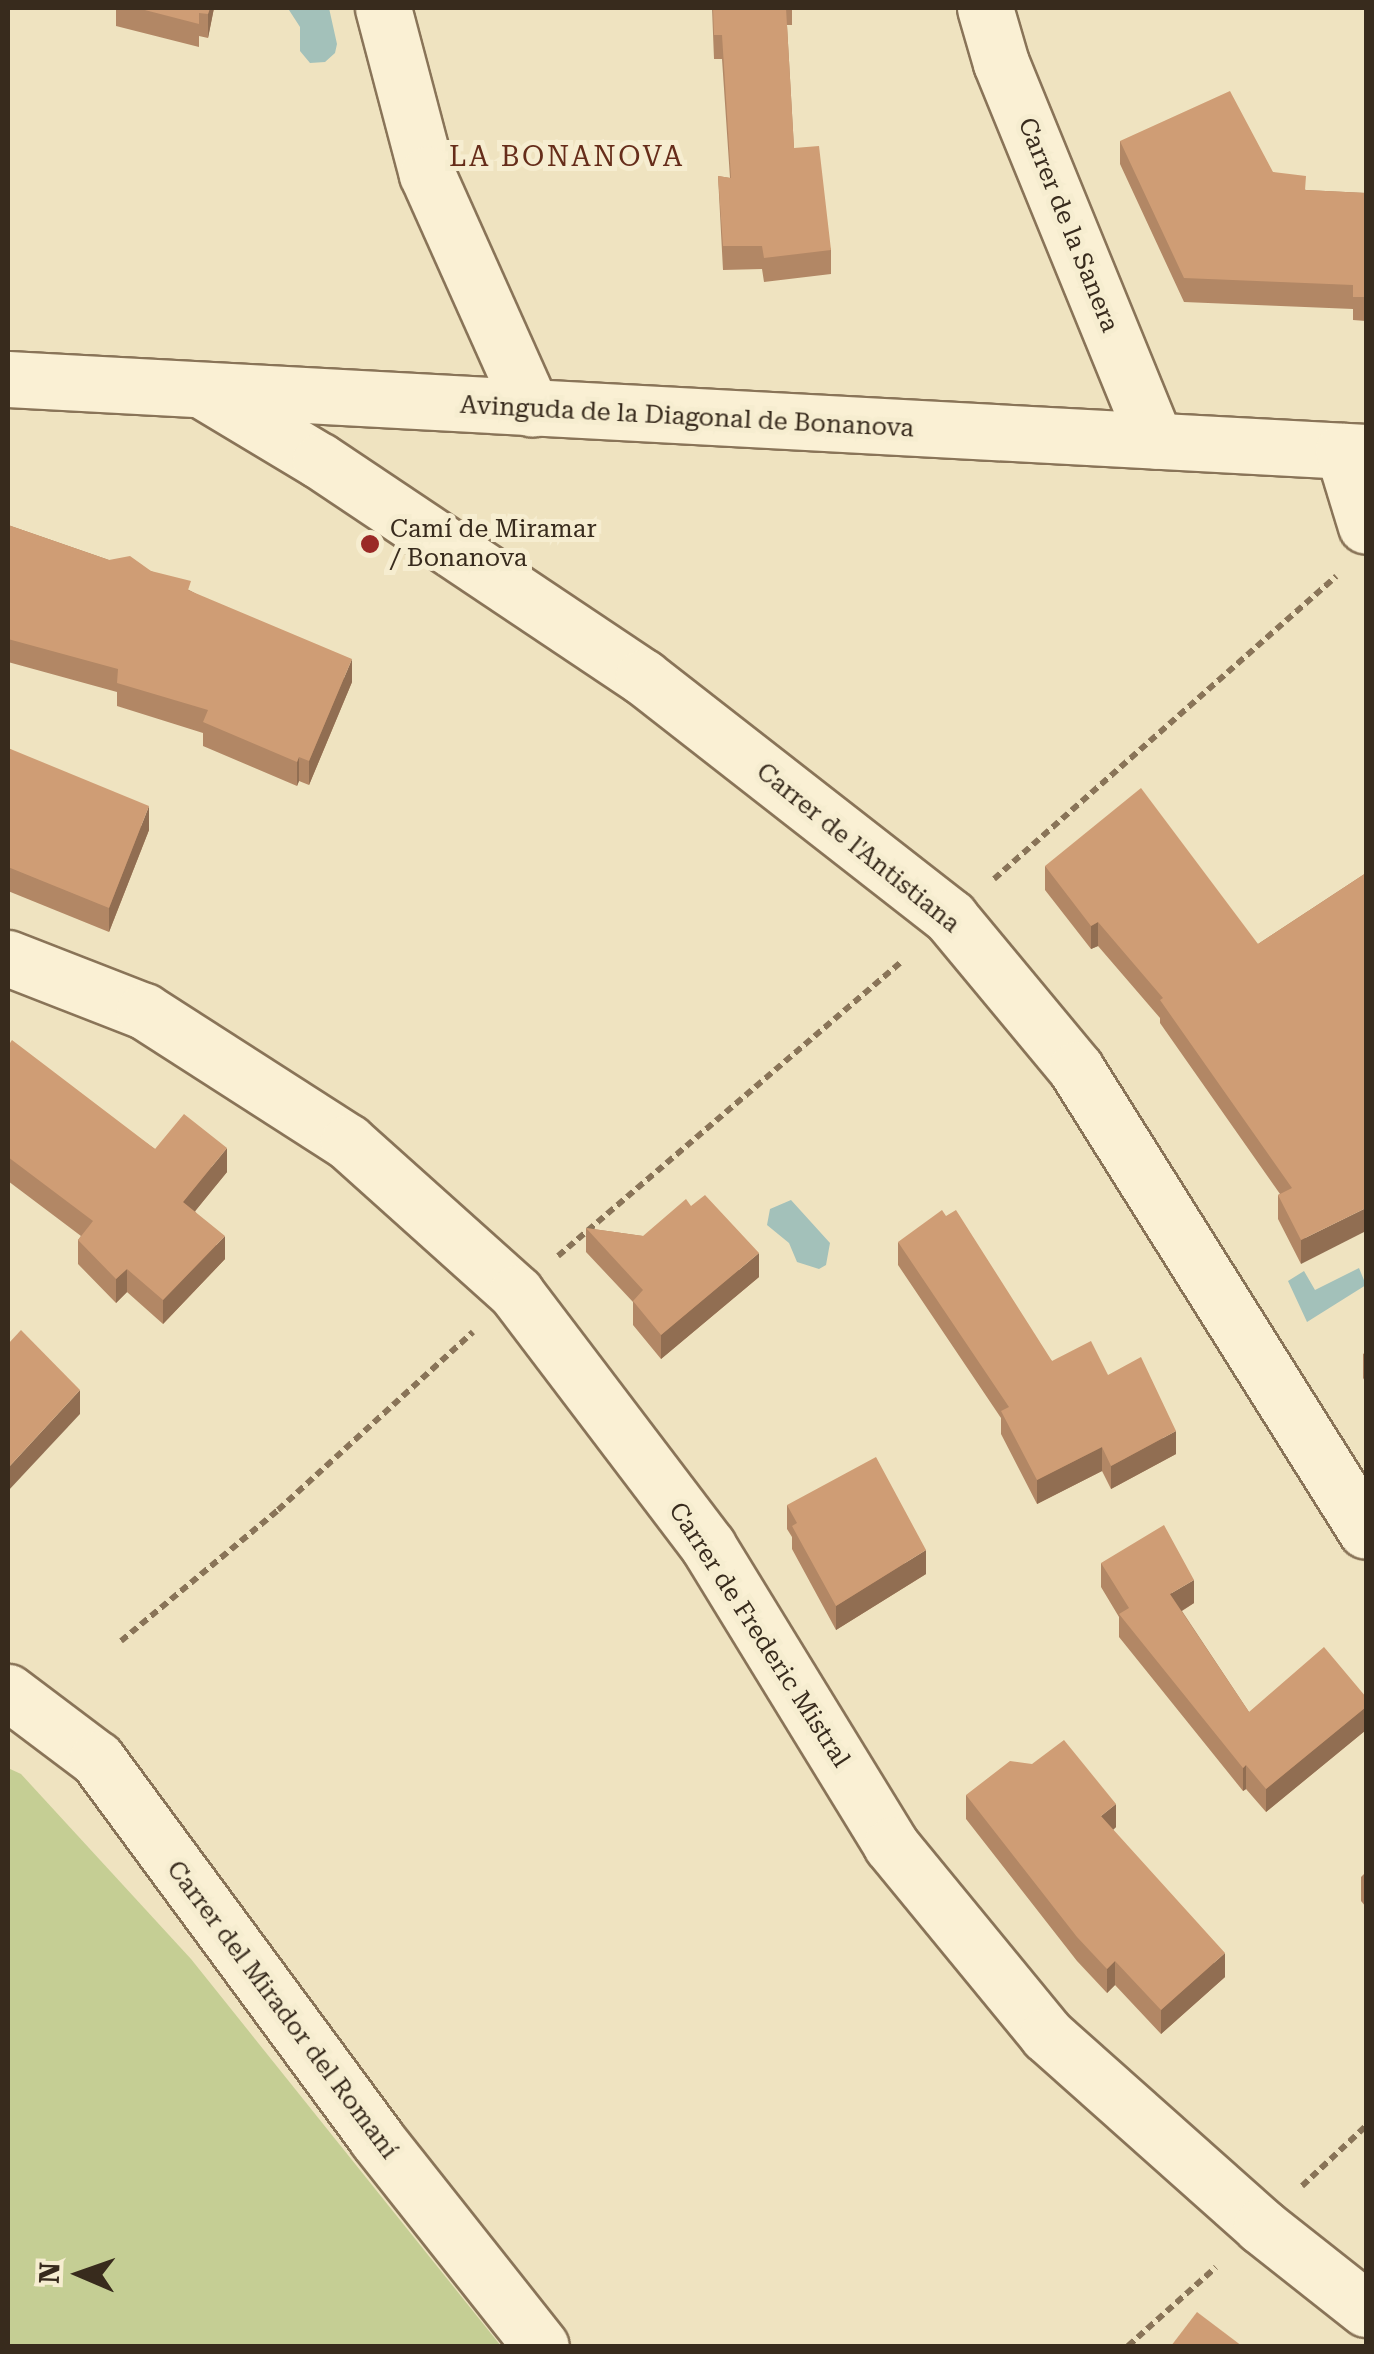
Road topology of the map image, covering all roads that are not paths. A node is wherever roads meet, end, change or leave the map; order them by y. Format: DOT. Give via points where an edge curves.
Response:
graph roads {
  1 [pos="383,8"];
  2 [pos="986,8"];
  3 [pos="8,379"];
  4 [pos="205,392"];
  5 [pos="532,409"];
  6 [pos="1155,441"];
  7 [pos="1355,451"];
  8 [pos="1356,546"];
  9 [pos="8,958"];
  10 [pos="1366,1530"];
  11 [pos="8,1692"];
  12 [pos="1366,2309"];
  13 [pos="540,2346"];
  1 -- 5 [label="street" via="427,174"];
  2 -- 6 [label="street, Carrer de la Sanera" via="1001,63"];
  3 -- 4 [label="street, Avinguda de la Diagonal de Bonanova"];
  4 -- 5 [label="street, Avinguda de la Diagonal de Bonanova"];
  4 -- 10 [label="street, Carrer de l'Antistiana" via="643,677 950,916 1076,1069"];
  5 -- 6 [label="street, Avinguda de la Diagonal de Bonanova"];
  6 -- 7 [label="street, Avinguda de la Diagonal de Bonanova"];
  7 -- 8 [label="street"];
  9 -- 12 [label="street, Carrer de Frederic Mistral" via="144,1012 348,1142 516,1293 708,1546 891,1845 1047,2034 1261,2226"];
  11 -- 13 [label="street, Carrer del Mirador del Romaní" via="97,1759 376,2138"];
}
